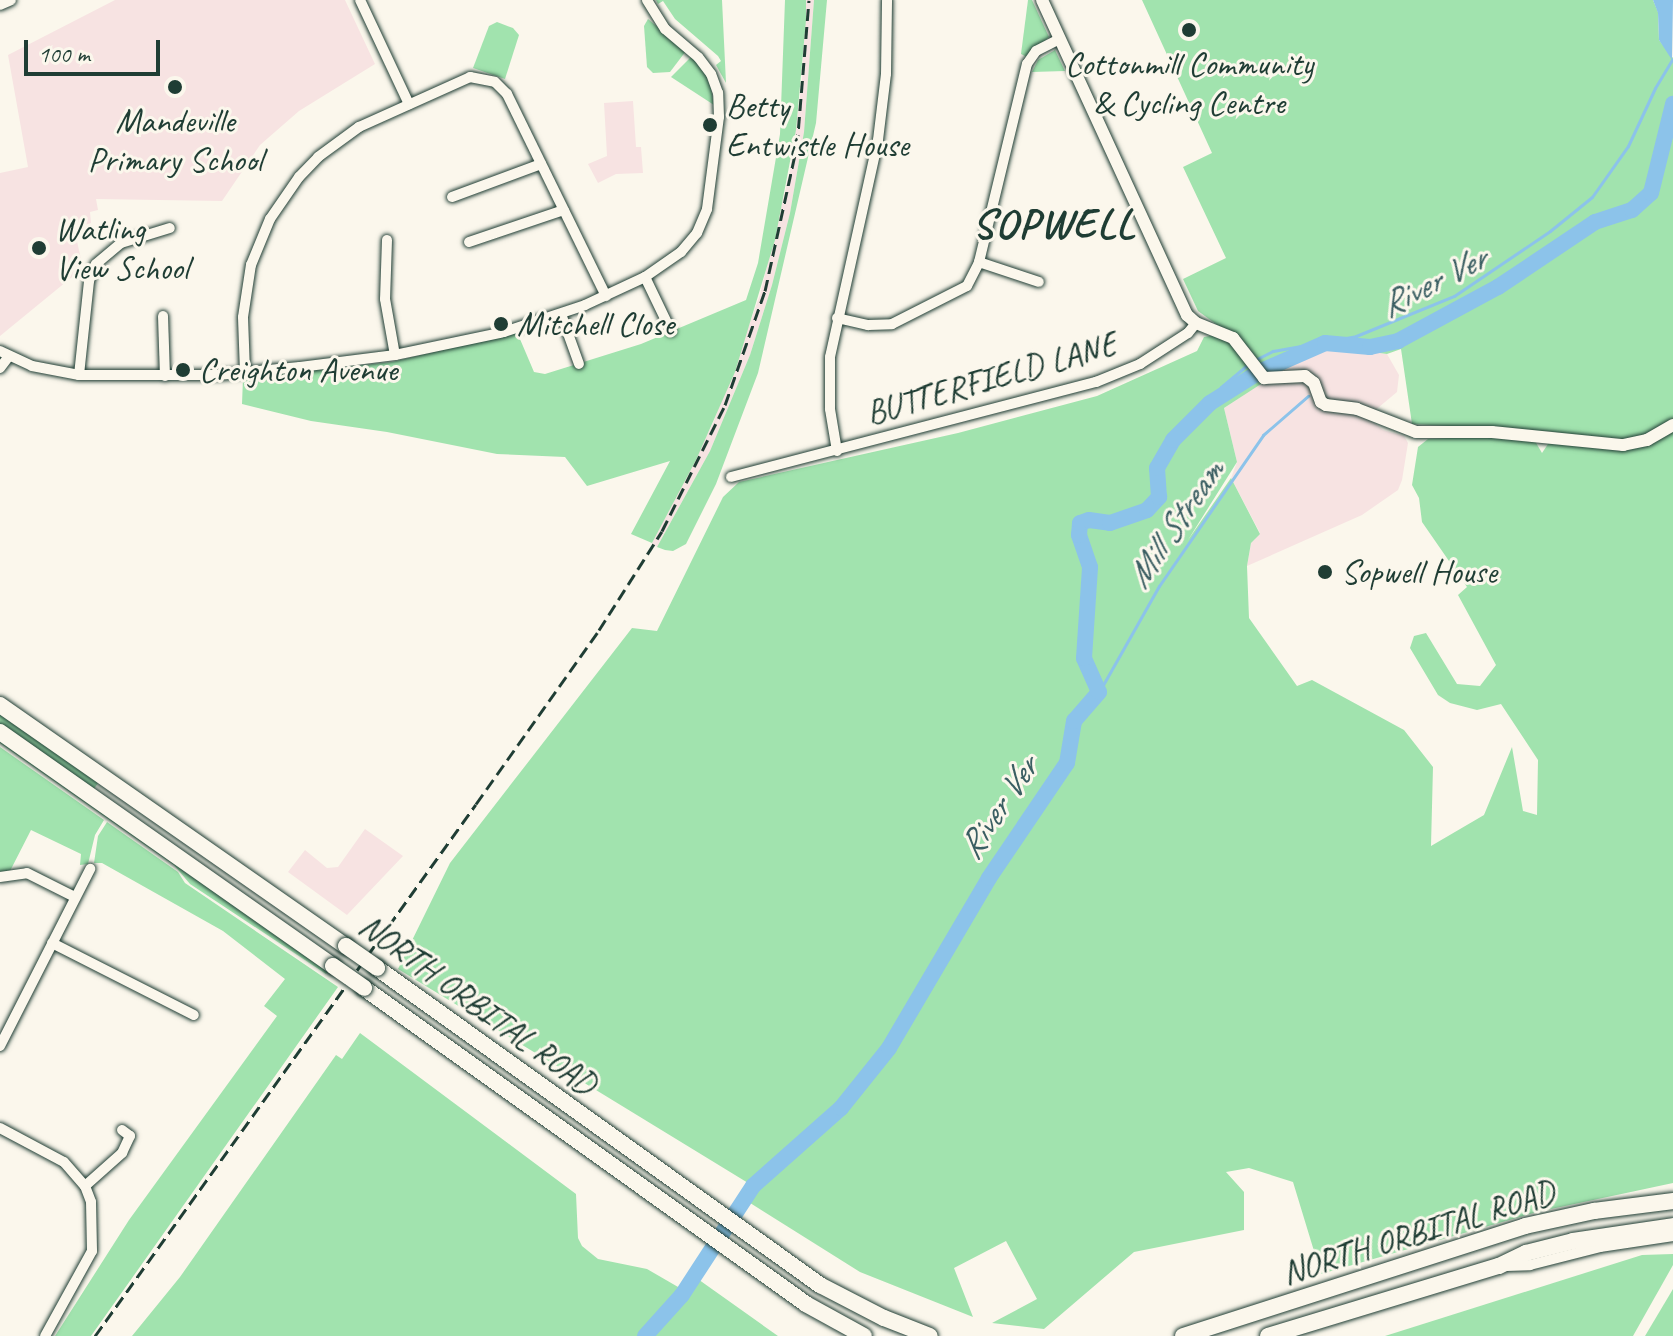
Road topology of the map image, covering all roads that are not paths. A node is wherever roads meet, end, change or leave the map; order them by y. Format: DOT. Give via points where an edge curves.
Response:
graph roads {
  1 [pos="11,0"];
  2 [pos="360,0"];
  3 [pos="647,0"];
  4 [pos="887,0"];
  5 [pos="1042,0"];
  6 [pos="0,5"];
  7 [pos="1060,39"];
  8 [pos="409,104"];
  9 [pos="541,164"];
  10 [pos="452,197"];
  11 [pos="564,210"];
  12 [pos="170,228"];
  13 [pos="387,240"];
  14 [pos="469,242"];
  15 [pos="979,262"];
  16 [pos="645,277"];
  17 [pos="1039,282"];
  18 [pos="606,296"];
  19 [pos="561,314"];
  20 [pos="163,316"];
  21 [pos="837,318"];
  22 [pos="1196,323"];
  23 [pos="671,331"];
  24 [pos="4,353"];
  25 [pos="395,355"];
  26 [pos="579,364"];
  27 [pos="0,368"];
  28 [pos="245,372"];
  29 [pos="79,375"];
  30 [pos="165,376"];
  31 [pos="1673,425"];
  32 [pos="837,451"];
  33 [pos="731,477"];
  34 [pos="0,705"];
  35 [pos="0,732"];
  36 [pos="90,869"];
  37 [pos="0,877"];
  38 [pos="75,897"];
  39 [pos="52,943"];
  40 [pos="194,1015"];
  41 [pos="0,1046"];
  42 [pos="0,1128"];
  43 [pos="131,1133"];
  44 [pos="85,1186"];
  45 [pos="1673,1201"];
  46 [pos="1673,1226"];
  47 [pos="1673,1236"];
  48 [pos="1499,1266"];
  49 [pos="45,1336"];
  50 [pos="864,1336"];
  51 [pos="930,1336"];
  52 [pos="1183,1336"];
  53 [pos="1268,1336"];
  1 -- 6 [label="street"];
  2 -- 8 [label="street"];
  3 -- 16 [label="street" via="665,29 711,74 719,117 703,222 681,252"];
  4 -- 21 [label="street" via="878,140"];
  5 -- 7 [label="street"];
  7 -- 15 [label="street" via="1036,51 1027,64"];
  7 -- 22 [label="street" via="1187,315"];
  8 -- 9 [label="street" via="461,79 487,78 507,94"];
  8 -- 28 [label="street" via="359,127 318,157 270,219 246,288"];
  9 -- 10 [label="street"];
  9 -- 11 [label="street"];
  11 -- 14 [label="street"];
  11 -- 18 [label="street"];
  12 -- 29 [label="street" via="121,243 96,264 89,281"];
  13 -- 25 [label="street" via="385,299"];
  15 -- 17 [label="street"];
  15 -- 21 [label="street" via="973,278 958,293 892,324"];
  16 -- 18 [label="street"];
  16 -- 23 [label="street"];
  18 -- 19 [label="street"];
  19 -- 25 [label="street"];
  19 -- 26 [label="street"];
  20 -- 30 [label="street"];
  21 -- 32 [label="street" via="829,383"];
  22 -- 31 [label="street" via="1233,338 1272,379 1305,376 1326,405 1357,409 1416,432 1482,432 1623,445 1647,440"];
  22 -- 32 [label="street, BUTTERFIELD LANE" via="1140,364 1096,382"];
  24 -- 27 [label="street"];
  24 -- 29 [label="street" via="47,371"];
  25 -- 28 [label="street"];
  28 -- 30 [label="street"];
  29 -- 30 [label="street"];
  32 -- 33 [label="street, BUTTERFIELD LANE"];
  34 -- 51 [label="highway, NORTH ORBITAL ROAD, bridge" via="741,1229 853,1304"];
  35 -- 50 [label="highway, NORTH ORBITAL ROAD, bridge" via="806,1304"];
  36 -- 38 [label="street"];
  37 -- 38 [label="street" via="27,873"];
  38 -- 39 [label="street"];
  39 -- 40 [label="street"];
  39 -- 41 [label="street"];
  42 -- 44 [label="street" via="64,1162"];
  43 -- 44 [label="street" via="122,1153"];
  44 -- 49 [label="street" via="94,1214 92,1251"];
  45 -- 52 [label="highway, NORTH ORBITAL ROAD" via="1525,1226"];
  46 -- 48 [label="highway, NORTH ORBITAL ROAD" via="1573,1241"];
  47 -- 48 [label="street" via="1530,1265"];
  48 -- 53 [label="highway, NORTH ORBITAL ROAD"];
}
